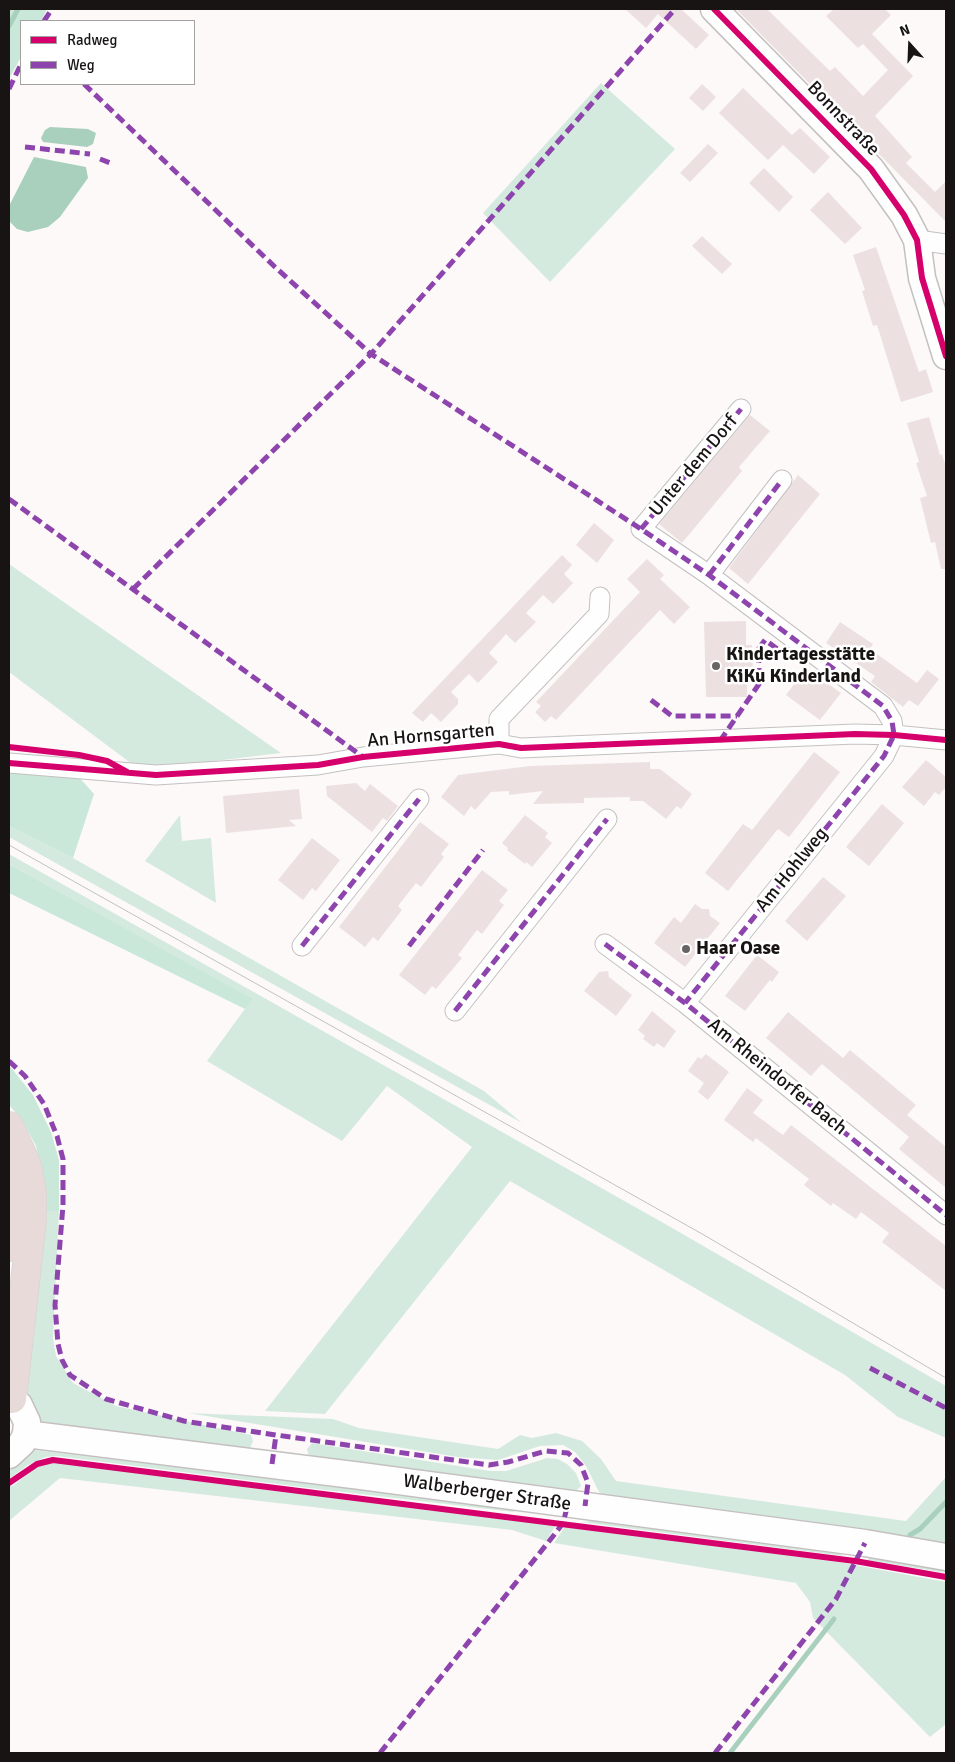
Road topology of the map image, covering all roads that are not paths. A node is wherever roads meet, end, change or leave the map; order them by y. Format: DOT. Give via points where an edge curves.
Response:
graph roads {
  1 [pos="714,9"];
  2 [pos="917,240"];
  3 [pos="946,244"];
  4 [pos="946,356"];
  5 [pos="741,409"];
  6 [pos="782,480"];
  7 [pos="709,575"];
  8 [pos="600,597"];
  9 [pos="894,735"];
  10 [pos="946,740"];
  11 [pos="498,744"];
  12 [pos="9,763"];
  13 [pos="419,799"];
  14 [pos="607,819"];
  15 [pos="605,944"];
  16 [pos="302,946"];
  17 [pos="685,1003"];
  18 [pos="455,1011"];
  19 [pos="9,1126"];
  20 [pos="9,1175"];
  21 [pos="946,1215"];
  22 [pos="9,1247"];
  23 [pos="10,1398"];
  24 [pos="26,1434"];
  25 [pos="9,1455"];
  26 [pos="946,1557"];
  1 -- 2 [label="main road, Bonnstraße" via="871,169 904,215"];
  2 -- 3 [label="street"];
  2 -- 4 [label="main road, Bonnstraße" via="922,278"];
  5 -- 7 [label="street, Unter dem Dorf" via="642,529"];
  6 -- 7 [label="street"];
  7 -- 9 [label="street, Unter dem Dorf" via="883,706 892,721"];
  8 -- 11 [label="street" via="599,614 499,719"];
  9 -- 10 [label="street, An Hornsgarten"];
  9 -- 11 [label="street, An Hornsgarten" via="521,748"];
  9 -- 17 [label="street, Am Hohlweg" via="884,756"];
  11 -- 12 [label="street, An Hornsgarten" via="363,757 308,766 156,775"];
  13 -- 16 [label="street"];
  14 -- 18 [label="street"];
  15 -- 17 [label="street, Am Rheindorfer Bach"];
  17 -- 21 [label="street, Am Rheindorfer Bach"];
  19 -- 23 [label="highway" via="27,1165 32,1192 32,1220"];
  20 -- 22 [label="highway" via="12,1219"];
  23 -- 24 [label="main road" via="23,1411 27,1422"];
  24 -- 25 [label="main road" via="22,1443"];
  24 -- 26 [label="main road, Walberberger Straße" via="865,1543"];
}
